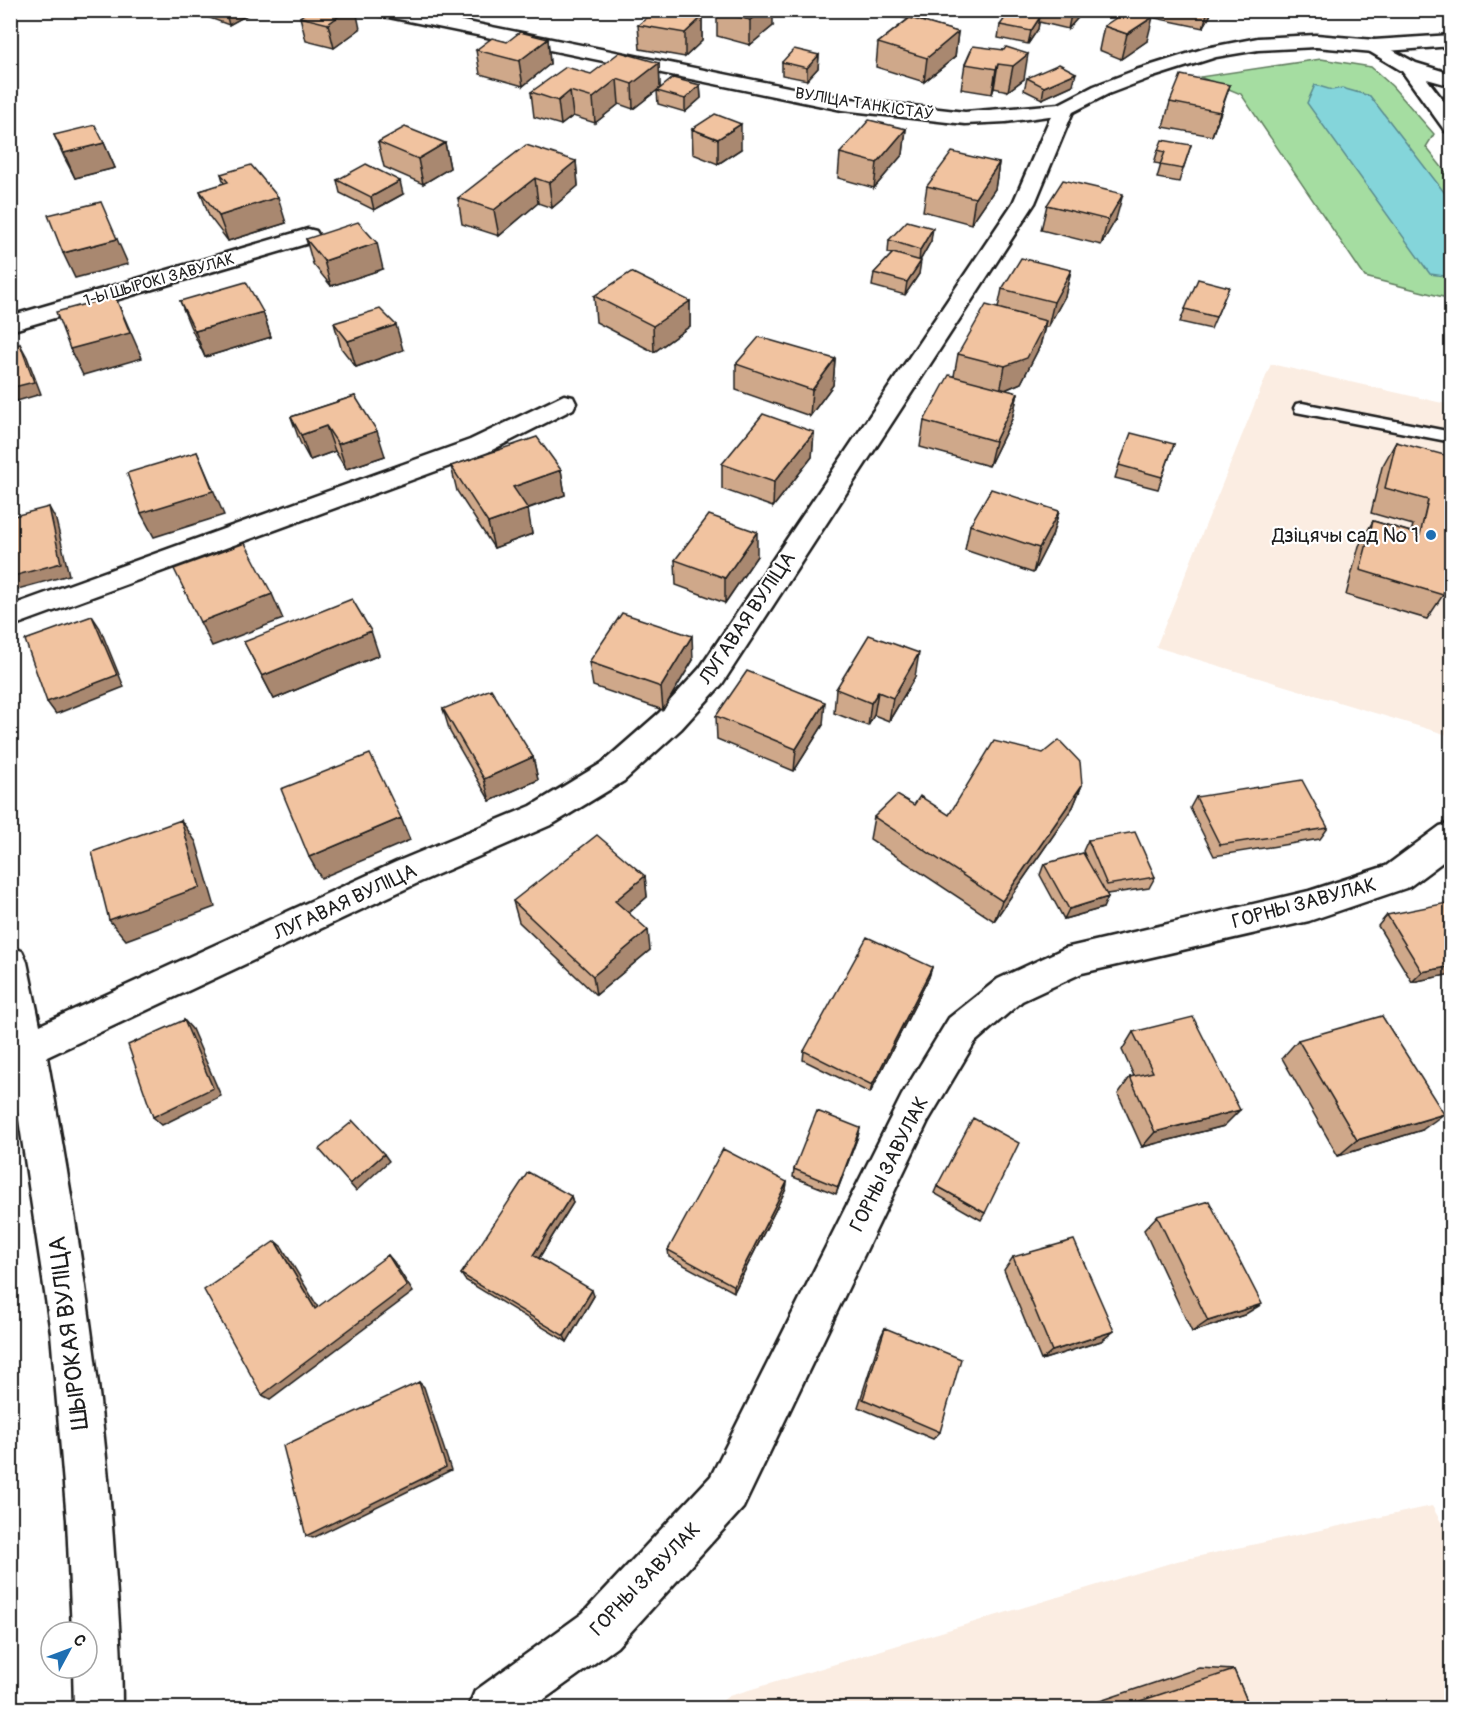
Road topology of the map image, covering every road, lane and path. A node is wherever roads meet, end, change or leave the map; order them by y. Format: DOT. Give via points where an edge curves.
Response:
graph roads {
  1 [pos="380,10"];
  2 [pos="1452,40"];
  3 [pos="1374,46"];
  4 [pos="1409,67"];
  5 [pos="1452,80"];
  6 [pos="1064,109"];
  7 [pos="1452,128"];
  8 [pos="308,236"];
  9 [pos="10,324"];
  10 [pos="564,403"];
  11 [pos="1302,408"];
  12 [pos="1452,437"];
  13 [pos="10,617"];
  14 [pos="1452,836"];
  15 [pos="10,962"];
  16 [pos="28,1048"];
  17 [pos="98,1708"];
  18 [pos="492,1708"];
  1 -- 6 [label="street, ВУЛІЦА ТАНКІСТАЎ" via="780,92 903,113 964,118"];
  2 -- 3 [label="street, ВУЛІЦА ТАНКІСТАЎ"];
  3 -- 4 [label="street"];
  3 -- 6 [label="street, ВУЛІЦА ТАНКІСТАЎ" via="1305,41 1213,52 1122,82"];
  4 -- 5 [label="street"];
  4 -- 7 [label="street"];
  6 -- 16 [label="street, ЛУГАВАЯ ВУЛІЦА" via="1017,212 711,676 646,743 613,772 542,815 408,872"];
  8 -- 9 [label="street, 1-Ы ШЫРОКІ ЗАВУЛАК"];
  10 -- 13 [label="street" via="479,446"];
  11 -- 12 [label="lane"];
  14 -- 18 [label="street, ГОРНЫ ЗАВУЛАК" via="1397,877 1309,906 1077,959 1010,990 962,1030 915,1108 727,1492 600,1630"];
  15 -- 16 [label="street, ШЫРОКАЯ ВУЛІЦА"];
  16 -- 17 [label="street, ШЫРОКАЯ ВУЛІЦА" via="73,1339 96,1610"];
}
